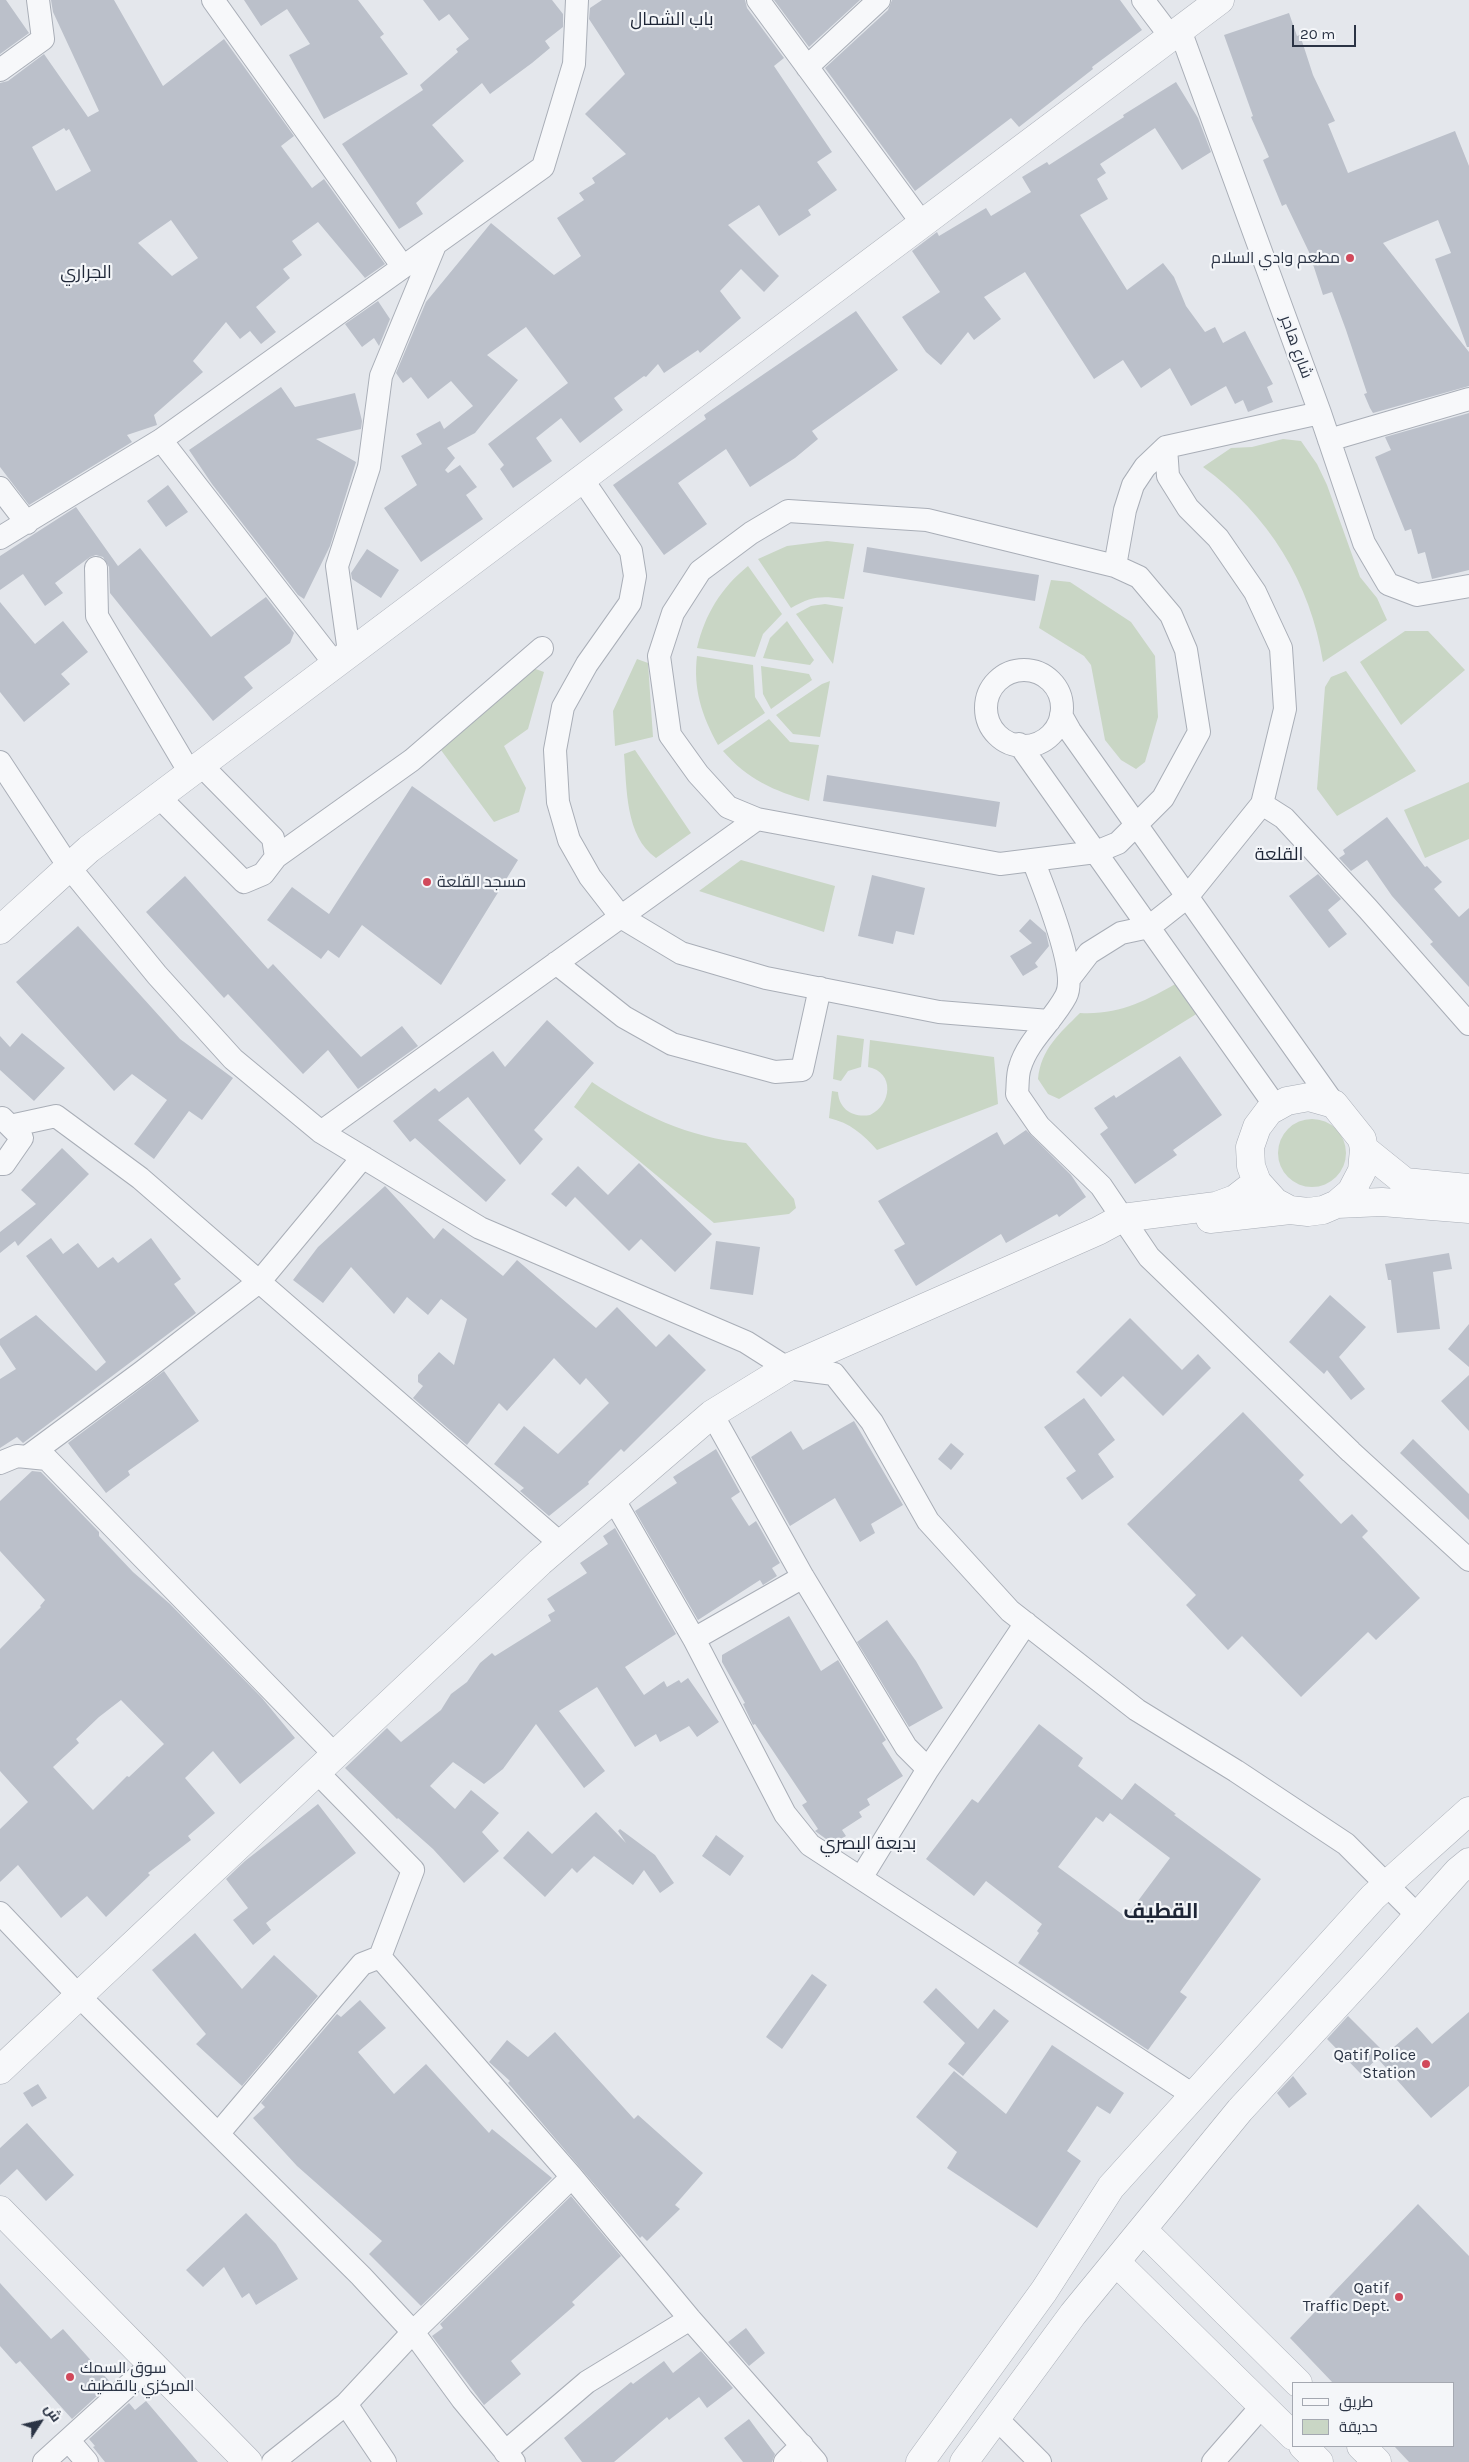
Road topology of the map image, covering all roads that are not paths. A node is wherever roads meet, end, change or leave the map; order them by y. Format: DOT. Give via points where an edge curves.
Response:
graph roads {
  1 [pos="38,0"];
  2 [pos="213,0"];
  3 [pos="577,0"];
  4 [pos="758,0"];
  5 [pos="879,0"];
  6 [pos="1143,0"];
  7 [pos="1220,0"];
  8 [pos="1175,33"];
  9 [pos="807,68"];
  10 [pos="0,70"];
  11 [pos="922,223"];
  12 [pos="435,245"];
  13 [pos="403,267"];
  14 [pos="1469,399"];
  15 [pos="1320,413"];
  16 [pos="162,440"];
  17 [pos="1329,440"];
  18 [pos="1166,447"];
  19 [pos="582,479"];
  20 [pos="0,488"];
  21 [pos="27,523"];
  22 [pos="0,538"];
  23 [pos="1115,566"];
  24 [pos="96,568"];
  25 [pos="1469,586"];
  26 [pos="542,648"];
  27 [pos="342,658"];
  28 [pos="1061,715"];
  29 [pos="1019,744"];
  30 [pos="0,762"];
  31 [pos="196,769"];
  32 [pos="159,797"];
  33 [pos="1262,804"];
  34 [pos="757,819"];
  35 [pos="1136,825"];
  36 [pos="1096,852"];
  37 [pos="276,857"];
  38 [pos="1033,860"];
  39 [pos="69,867"];
  40 [pos="1187,897"];
  41 [pos="621,917"];
  42 [pos="1149,927"];
  43 [pos="0,929"];
  44 [pos="556,963"];
  45 [pos="1069,979"];
  46 [pos="820,988"];
  47 [pos="1050,1022"];
  48 [pos="1469,1024"];
  49 [pos="1334,1104"];
  50 [pos="1276,1107"];
  51 [pos="5,1121"];
  52 [pos="321,1132"];
  53 [pos="1364,1149"];
  54 [pos="363,1157"];
  55 [pos="0,1164"];
  56 [pos="1257,1182"];
  57 [pos="1469,1188"];
  58 [pos="1337,1204"];
  59 [pos="1469,1209"];
  60 [pos="1290,1210"];
  61 [pos="1127,1226"];
  62 [pos="260,1280"];
  63 [pos="787,1368"];
  64 [pos="712,1414"];
  65 [pos="27,1457"];
  66 [pos="0,1463"];
  67 [pos="614,1500"];
  68 [pos="561,1544"];
  69 [pos="1469,1560"];
  70 [pos="803,1577"];
  71 [pos="1026,1623"];
  72 [pos="694,1638"];
  73 [pos="326,1764"];
  74 [pos="928,1769"];
  75 [pos="1469,1811"];
  76 [pos="1469,1862"];
  77 [pos="861,1878"];
  78 [pos="1386,1886"];
  79 [pos="0,1913"];
  80 [pos="1418,1916"];
  81 [pos="380,1958"];
  82 [pos="79,1996"];
  83 [pos="0,2070"];
  84 [pos="1193,2094"];
  85 [pos="218,2134"];
  86 [pos="572,2176"];
  87 [pos="0,2210"];
  88 [pos="1143,2230"];
  89 [pos="1116,2262"];
  90 [pos="690,2319"];
  91 [pos="413,2332"];
  92 [pos="152,2364"];
  93 [pos="1297,2382"];
  94 [pos="346,2404"];
  95 [pos="1262,2406"];
  96 [pos="996,2418"];
  97 [pos="1292,2435"];
  98 [pos="69,2441"];
  99 [pos="1304,2447"];
  100 [pos="1362,2447"];
  101 [pos="809,2453"];
  102 [pos="510,2457"];
  103 [pos="44,2462"];
  104 [pos="87,2462"];
  105 [pos="248,2462"];
  106 [pos="273,2462"];
  107 [pos="386,2462"];
  108 [pos="785,2462"];
  109 [pos="920,2462"];
  110 [pos="964,2462"];
  111 [pos="1040,2462"];
  112 [pos="1213,2462"];
  113 [pos="1319,2462"];
  114 [pos="1377,2462"];
  1 -- 10 [label="street" via="44,39"];
  2 -- 13 [label="street"];
  3 -- 12 [label="street" via="574,64 543,167"];
  4 -- 9 [label="street"];
  5 -- 9 [label="street"];
  6 -- 8 [label="street, شارع هاجر"];
  7 -- 8 [label="street"];
  8 -- 11 [label="street"];
  8 -- 15 [label="street, شارع هاجر"];
  9 -- 11 [label="street"];
  11 -- 19 [label="street"];
  12 -- 13 [label="street"];
  12 -- 27 [label="street" via="381,376 369,467 337,566"];
  13 -- 16 [label="street"];
  14 -- 17 [label="street"];
  15 -- 17 [label="street, شارع هاجر"];
  15 -- 18 [label="street"];
  16 -- 21 [label="street"];
  16 -- 27 [label="street"];
  17 -- 25 [label="street, شارع هاجر" via="1364,543 1388,584 1417,595"];
  18 -- 23 [label="street" via="1145,467 1133,485"];
  18 -- 33 [label="street" via="1168,476 1188,508 1218,538 1255,592 1281,648 1285,709"];
  19 -- 27 [label="street"];
  19 -- 41 [label="street" via="631,551 635,576 630,603 587,664 564,707 555,750 558,802 569,840 590,877"];
  20 -- 21 [label="street"];
  21 -- 22 [label="street"];
  23 -- 34 [label="street" via="927,520 788,511 751,533 700,571 673,613 659,656 670,735 698,774 728,807"];
  23 -- 35 [label="street" via="1139,577 1170,615 1186,650 1199,732 1163,798"];
  24 -- 31 [label="street" via="97,616"];
  26 -- 37 [label="street" via="412,760"];
  27 -- 31 [label="street"];
  28 -- 29 [label="street" via="1058,726 1044,741 1030,746"];
  28 -- 29 [label="street" via="1060,696 1042,674 1029,670 1014,671 1000,678 987,697 988,721 1003,741"];
  28 -- 35 [label="street"];
  29 -- 36 [label="street"];
  30 -- 39 [label="street"];
  31 -- 32 [label="street"];
  31 -- 37 [label="street" via="273,838"];
  32 -- 37 [label="street" via="244,882 263,874"];
  32 -- 39 [label="street"];
  33 -- 40 [label="street"];
  33 -- 48 [label="street" via="1284,818"];
  34 -- 38 [label="street" via="1000,864"];
  34 -- 41 [label="street"];
  35 -- 36 [label="street" via="1118,843"];
  35 -- 40 [label="street"];
  36 -- 38 [label="street"];
  36 -- 42 [label="street"];
  38 -- 45 [label="street" via="1061,939"];
  39 -- 43 [label="street"];
  39 -- 52 [label="street" via="157,975 234,1059"];
  40 -- 42 [label="street"];
  40 -- 49 [label="street"];
  41 -- 44 [label="street"];
  41 -- 46 [label="street" via="681,953 766,978"];
  42 -- 45 [label="street" via="1121,933 1089,953"];
  42 -- 50 [label="street"];
  44 -- 46 [label="street" via="624,1017 672,1044 775,1072 802,1070"];
  44 -- 52 [label="street"];
  45 -- 47 [label="street" via="1067,994"];
  46 -- 47 [label="street" via="939,1012"];
  47 -- 61 [label="street" via="1033,1042 1020,1067 1017,1094 1039,1126 1101,1186"];
  49 -- 50 [label="street" via="1309,1097 1287,1101"];
  49 -- 53 [label="street" via="1362,1139"];
  50 -- 56 [label="street" via="1256,1127 1250,1147 1251,1166"];
  51 -- 55 [label="street" via="22,1138 4,1164"];
  51 -- 62 [label="street" via="56,1116 140,1178"];
  52 -- 54 [label="street"];
  53 -- 57 [label="street" via="1404,1182"];
  53 -- 58 [label="street" via="1362,1170 1351,1192"];
  54 -- 62 [label="street"];
  54 -- 63 [label="street" via="480,1228 746,1342"];
  56 -- 60 [label="street" via="1275,1202"];
  56 -- 61 [label="street" via="1235,1199 1216,1206"];
  58 -- 59 [label="street" via="1382,1202"];
  58 -- 60 [label="street" via="1308,1212"];
  60 -- 61 [label="street"];
  61 -- 63 [label="street" via="1098,1231"];
  61 -- 69 [label="street" via="1149,1258"];
  62 -- 65 [label="street"];
  62 -- 68 [label="street"];
  63 -- 64 [label="street"];
  63 -- 71 [label="street" via="834,1374 872,1422 928,1521 1010,1612"];
  64 -- 67 [label="street"];
  64 -- 70 [label="street"];
  65 -- 66 [label="street" via="17,1456"];
  65 -- 73 [label="street" via="47,1459"];
  67 -- 68 [label="street"];
  67 -- 72 [label="street"];
  68 -- 73 [label="street"];
  70 -- 72 [label="street"];
  70 -- 74 [label="street" via="906,1747"];
  71 -- 74 [label="street"];
  71 -- 78 [label="street" via="1138,1710 1346,1844"];
  72 -- 77 [label="street" via="785,1814 810,1845"];
  73 -- 81 [label="street" via="413,1870"];
  73 -- 82 [label="street"];
  74 -- 77 [label="street"];
  75 -- 78 [label="street"];
  76 -- 80 [label="street"];
  77 -- 84 [label="street"];
  78 -- 80 [label="street"];
  78 -- 84 [label="street"];
  79 -- 82 [label="street"];
  80 -- 88 [label="street" via="1240,2110"];
  81 -- 85 [label="street" via="362,1964"];
  81 -- 86 [label="street"];
  82 -- 83 [label="street"];
  82 -- 85 [label="street"];
  84 -- 109 [label="street" via="1111,2188 1044,2291"];
  85 -- 91 [label="street"];
  86 -- 90 [label="street"];
  86 -- 91 [label="street"];
  87 -- 92 [label="street"];
  88 -- 89 [label="street"];
  88 -- 93 [label="street"];
  89 -- 95 [label="street"];
  89 -- 96 [label="street"];
  90 -- 101 [label="street"];
  90 -- 102 [label="street" via="587,2382"];
  91 -- 94 [label="street"];
  91 -- 102 [label="street"];
  92 -- 98 [label="street"];
  92 -- 105 [label="street"];
  94 -- 106 [label="street"];
  94 -- 107 [label="street"];
  95 -- 97 [label="street"];
  95 -- 112 [label="street"];
  96 -- 110 [label="street"];
  96 -- 111 [label="street"];
  98 -- 103 [label="street"];
  98 -- 104 [label="street"];
  99 -- 113 [label="street"];
  100 -- 114 [label="street"];
  101 -- 108 [label="street"];
}
